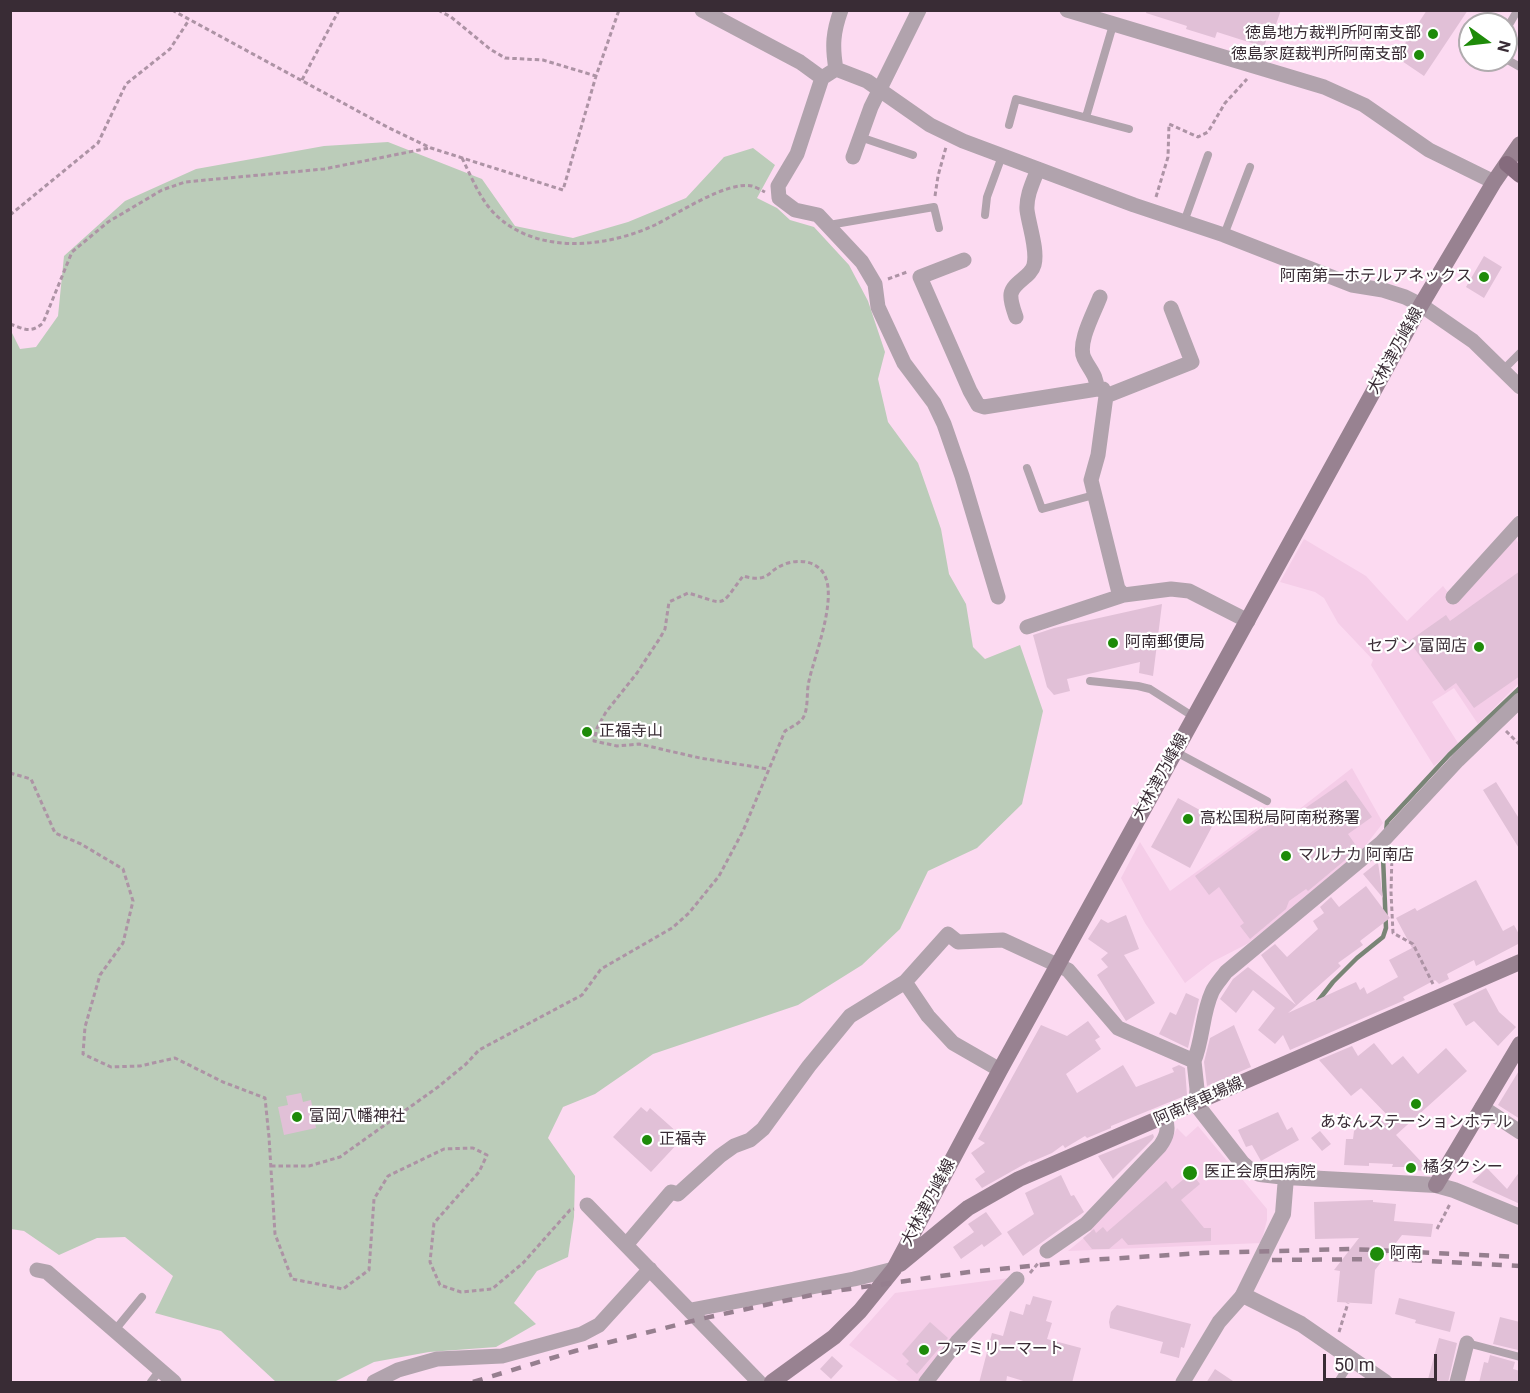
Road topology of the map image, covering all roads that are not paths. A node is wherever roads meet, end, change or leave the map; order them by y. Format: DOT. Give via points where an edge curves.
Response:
graph roads {
  1 [pos="702,10"];
  2 [pos="841,10"];
  3 [pos="919,10"];
  4 [pos="1067,10"];
  5 [pos="1113,25"];
  6 [pos="836,69"];
  7 [pos="822,78"];
  8 [pos="879,88"];
  9 [pos="1086,117"];
  10 [pos="1008,125"];
  11 [pos="1129,129"];
  12 [pos="860,137"];
  13 [pos="1520,144"];
  14 [pos="1208,155"];
  15 [pos="913,156"];
  16 [pos="1002,156"];
  17 [pos="853,157"];
  18 [pos="1250,167"];
  19 [pos="1038,169"];
  20 [pos="1513,169"];
  21 [pos="1494,182"];
  22 [pos="985,215"];
  23 [pos="1184,222"];
  24 [pos="829,225"];
  25 [pos="939,228"];
  26 [pos="1224,235"];
  27 [pos="964,260"];
  28 [pos="1100,297"];
  29 [pos="1421,305"];
  30 [pos="1172,308"];
  31 [pos="1016,317"];
  32 [pos="1520,353"];
  33 [pos="1502,371"];
  34 [pos="1520,387"];
  35 [pos="1101,392"];
  36 [pos="1028,468"];
  37 [pos="1094,495"];
  38 [pos="1520,524"];
  39 [pos="1124,595"];
  40 [pos="998,597"];
  41 [pos="1453,597"];
  42 [pos="1248,621"];
  43 [pos="1028,627"];
  44 [pos="1090,681"];
  45 [pos="1520,700"];
  46 [pos="1194,717"];
  47 [pos="1175,751"];
  48 [pos="1267,801"];
  49 [pos="1520,962"];
  50 [pos="1059,966"];
  51 [pos="905,982"];
  52 [pos="1520,1044"];
  53 [pos="1194,1061"];
  54 [pos="1000,1070"];
  55 [pos="1196,1104"];
  56 [pos="1482,1107"];
  57 [pos="1165,1117"];
  58 [pos="1520,1132"];
  59 [pos="1286,1177"];
  60 [pos="1437,1185"];
  61 [pos="588,1205"];
  62 [pos="1520,1217"];
  63 [pos="626,1245"];
  64 [pos="1047,1251"];
  65 [pos="650,1269"];
  66 [pos="894,1269"];
  67 [pos="37,1270"];
  68 [pos="1017,1279"];
  69 [pos="1243,1295"];
  70 [pos="142,1297"];
  71 [pos="691,1310"];
  72 [pos="115,1330"];
  73 [pos="1467,1343"];
  74 [pos="1520,1357"];
  75 [pos="1353,1359"];
  76 [pos="160,1370"];
  77 [pos="150,1383"];
  78 [pos="174,1383"];
  79 [pos="374,1383"];
  80 [pos="759,1383"];
  81 [pos="772,1383"];
  82 [pos="926,1383"];
  83 [pos="1183,1383"];
  84 [pos="1338,1383"];
  85 [pos="1385,1383"];
  86 [pos="1457,1383"];
  1 -- 7 [label="street" via="800,62"];
  2 -- 6 [label="street" via="832,49"];
  3 -- 8 [label="street"];
  4 -- 5 [label="street"];
  5 -- 9 [label="lane"];
  5 -- 21 [label="street" via="1324,87 1364,105 1429,150"];
  6 -- 7 [label="street"];
  6 -- 8 [label="street"];
  7 -- 24 [label="street" via="797,154 778,186 779,198 795,210 818,215"];
  8 -- 12 [label="street"];
  8 -- 16 [label="street" via="930,125"];
  9 -- 10 [label="lane" via="1016,99"];
  9 -- 11 [label="lane"];
  12 -- 15 [label="lane"];
  12 -- 17 [label="street"];
  13 -- 20 [label="main road, 大林津乃峰線"];
  14 -- 23 [label="lane"];
  16 -- 19 [label="street"];
  16 -- 22 [label="lane" via="987,197"];
  18 -- 26 [label="lane"];
  19 -- 23 [label="street"];
  19 -- 31 [label="street" via="1027,208 1035,265 1013,289"];
  20 -- 21 [label="main road, 大林津乃峰線"];
  21 -- 29 [label="main road, 大林津乃峰線"];
  23 -- 26 [label="street"];
  24 -- 25 [label="lane" via="934,207"];
  24 -- 40 [label="street" via="862,262 875,284 878,307 904,363 934,403 944,424"];
  26 -- 29 [label="street" via="1352,285"];
  27 -- 35 [label="street" via="920,277 978,405"];
  28 -- 35 [label="street" via="1081,345"];
  29 -- 33 [label="street" via="1473,341"];
  29 -- 42 [label="main road, 大林津乃峰線"];
  30 -- 35 [label="street" via="1192,362"];
  32 -- 33 [label="lane"];
  33 -- 34 [label="street"];
  35 -- 37 [label="street" via="1098,455 1092,474"];
  36 -- 37 [label="lane" via="1042,509"];
  37 -- 39 [label="street" via="1118,589"];
  38 -- 41 [label="street"];
  39 -- 42 [label="street" via="1171,589 1189,591"];
  39 -- 43 [label="street"];
  42 -- 46 [label="main road, 大林津乃峰線"];
  44 -- 46 [label="lane" via="1150,689"];
  45 -- 53 [label="street" via="1388,835 1226,972 1212,991"];
  46 -- 47 [label="main road, 大林津乃峰線"];
  47 -- 48 [label="lane"];
  47 -- 50 [label="main road, 大林津乃峰線"];
  49 -- 55 [label="main road, 阿南停車場線"];
  50 -- 51 [label="street" via="1004,940 958,942 948,934"];
  50 -- 53 [label="street" via="1074,975 1118,1028"];
  50 -- 54 [label="main road, 大林津乃峰線"];
  51 -- 54 [label="street" via="953,1043"];
  51 -- 63 [label="street" via="850,1016 763,1129 720,1156 678,1194 671,1192"];
  52 -- 56 [label="main road"];
  53 -- 55 [label="street"];
  54 -- 66 [label="main road, 大林津乃峰線"];
  55 -- 57 [label="main road, 阿南停車場線"];
  55 -- 59 [label="street" via="1250,1170"];
  56 -- 58 [label="street"];
  56 -- 60 [label="main road"];
  57 -- 64 [label="street" via="1167,1136 1160,1146 1086,1224"];
  57 -- 66 [label="main road, 阿南停車場線" via="1019,1179 968,1208"];
  59 -- 60 [label="street"];
  59 -- 69 [label="street" via="1283,1214"];
  60 -- 62 [label="street"];
  61 -- 63 [label="street"];
  63 -- 65 [label="street"];
  65 -- 71 [label="street"];
  65 -- 79 [label="street" via="599,1325 582,1334 502,1356 436,1359 398,1370"];
  66 -- 71 [label="street"];
  66 -- 81 [label="main road, 大林津乃峰線" via="834,1336"];
  67 -- 72 [label="street" via="46,1272"];
  68 -- 82 [label="street" via="957,1342"];
  69 -- 75 [label="street" via="1301,1324"];
  69 -- 83 [label="street" via="1219,1322"];
  70 -- 72 [label="lane"];
  71 -- 80 [label="street"];
  72 -- 76 [label="street"];
  73 -- 74 [label="lane"];
  73 -- 86 [label="street"];
  75 -- 84 [label="lane"];
  75 -- 85 [label="street"];
  76 -- 77 [label="lane"];
  76 -- 78 [label="street"];
}
